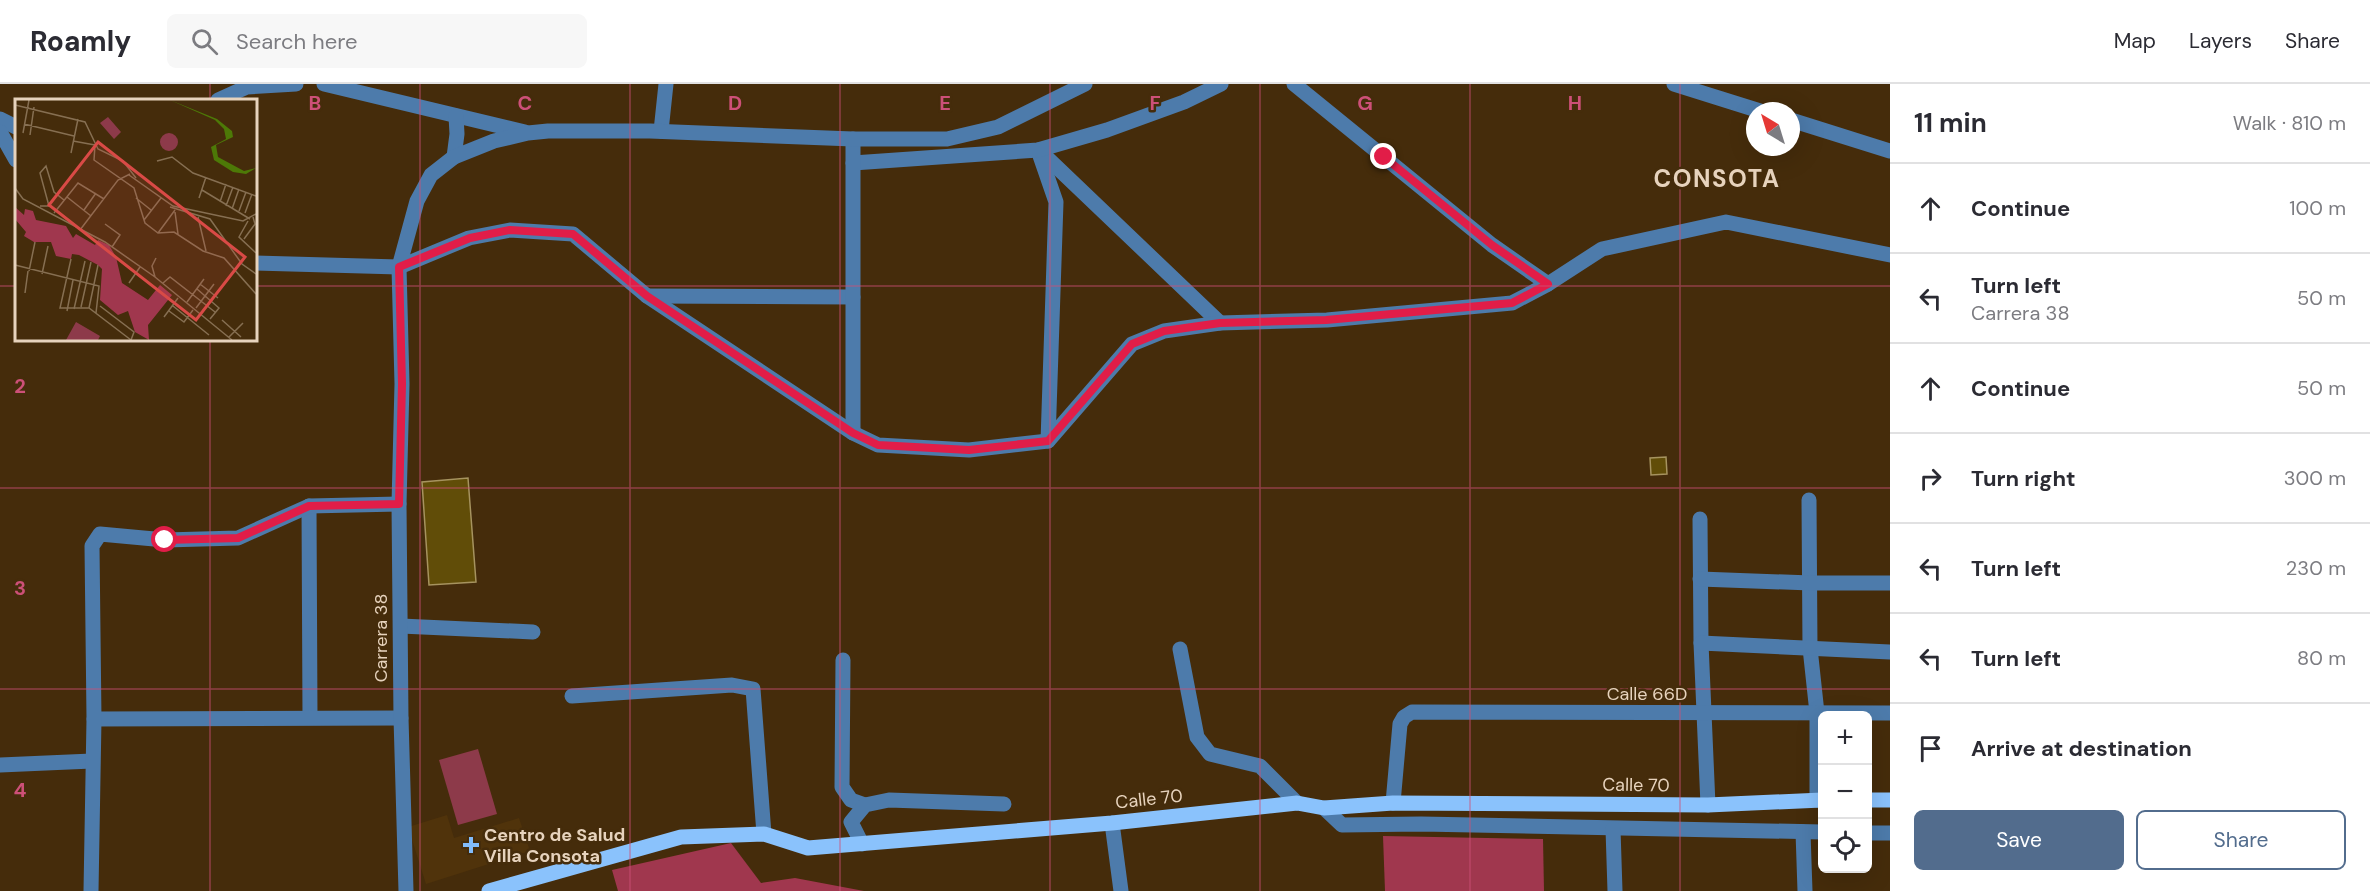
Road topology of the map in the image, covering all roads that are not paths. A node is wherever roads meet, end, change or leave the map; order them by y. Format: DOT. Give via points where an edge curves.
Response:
graph roads {
  1 [pos="296,84"];
  2 [pos="324,84"];
  3 [pos="666,84"];
  4 [pos="1085,84"];
  5 [pos="1221,84"];
  6 [pos="1294,84"];
  7 [pos="1674,84"];
  8 [pos="220,99"];
  9 [pos="1746,107"];
  10 [pos="456,116"];
  11 [pos="1800,123"];
  12 [pos="4,125"];
  13 [pos="661,131"];
  14 [pos="528,133"];
  15 [pos="853,139"];
  16 [pos="1038,150"];
  17 [pos="1890,151"];
  18 [pos="15,157"];
  19 [pos="454,157"];
  20 [pos="854,163"];
  21 [pos="1889,251"];
  22 [pos="256,263"];
  23 [pos="399,267"];
  24 [pos="1548,284"];
  25 [pos="647,296"];
  26 [pos="853,297"];
  27 [pos="1220,323"];
  28 [pos="853,433"];
  29 [pos="1048,441"];
  30 [pos="1809,500"];
  31 [pos="399,504"];
  32 [pos="309,506"];
  33 [pos="1700,519"];
  34 [pos="1700,579"];
  35 [pos="1811,583"];
  36 [pos="1890,583"];
  37 [pos="401,626"];
  38 [pos="533,632"];
  39 [pos="1701,644"];
  40 [pos="1810,648"];
  41 [pos="1180,649"];
  42 [pos="1890,652"];
  43 [pos="843,660"];
  44 [pos="572,696"];
  45 [pos="1817,713"];
  46 [pos="1890,713"];
  47 [pos="1705,714"];
  48 [pos="310,717"];
  49 [pos="401,718"];
  50 [pos="94,719"];
  51 [pos="92,761"];
  52 [pos="0,765"];
  53 [pos="1819,765"];
  54 [pos="1818,800"];
  55 [pos="1872,800"];
  56 [pos="1890,800"];
  57 [pos="1297,803"];
  58 [pos="1393,803"];
  59 [pos="1004,804"];
  60 [pos="865,805"];
  61 [pos="1708,805"];
  62 [pos="1324,808"];
  63 [pos="1112,823"];
  64 [pos="1613,830"];
  65 [pos="1803,832"];
  66 [pos="1818,832"];
  67 [pos="1872,833"];
  68 [pos="1890,833"];
  69 [pos="764,834"];
  70 [pos="862,844"];
  71 [pos="91,891"];
  72 [pos="406,891"];
  73 [pos="489,891"];
  74 [pos="1120,891"];
  75 [pos="1615,891"];
  76 [pos="1805,891"];
  1 -- 8 [label="street" via="247,87"];
  2 -- 10 [label="street"];
  3 -- 13 [label="street"];
  4 -- 15 [label="street" via="998,127 947,139"];
  5 -- 16 [label="street" via="1118,126"];
  6 -- 24 [label="street" via="1492,245"];
  7 -- 9 [label="street"];
  10 -- 14 [label="street"];
  10 -- 19 [label="street"];
  11 -- 17 [label="street"];
  12 -- 18 [label="street"];
  13 -- 14 [label="street"];
  13 -- 15 [label="street"];
  14 -- 19 [label="street, Carrera 38"];
  15 -- 20 [label="street"];
  16 -- 20 [label="street"];
  16 -- 27 [label="street"];
  16 -- 29 [label="street" via="1056,202"];
  19 -- 23 [label="street, Carrera 38" via="431,175 417,201"];
  20 -- 26 [label="street"];
  21 -- 24 [label="street" via="1725,222 1602,249"];
  22 -- 23 [label="street"];
  23 -- 25 [label="street" via="470,238 510,230 573,234"];
  23 -- 31 [label="street, Carrera 38"];
  24 -- 27 [label="street" via="1512,303 1326,320"];
  25 -- 26 [label="street"];
  25 -- 28 [label="street"];
  26 -- 28 [label="street"];
  27 -- 29 [label="street" via="1164,331 1132,344"];
  28 -- 29 [label="street" via="878,445 969,450"];
  30 -- 35 [label="street"];
  31 -- 32 [label="street"];
  31 -- 37 [label="street, Carrera 38"];
  32 -- 48 [label="street"];
  32 -- 50 [label="street" via="238,538 165,540 100,534 92,546"];
  33 -- 34 [label="street"];
  34 -- 35 [label="street"];
  34 -- 39 [label="street"];
  35 -- 36 [label="street"];
  35 -- 40 [label="street"];
  37 -- 38 [label="street"];
  37 -- 49 [label="street, Carrera 38"];
  39 -- 40 [label="street"];
  39 -- 47 [label="street"];
  40 -- 42 [label="street"];
  40 -- 45 [label="street"];
  41 -- 57 [label="street" via="1197,737 1210,754 1260,766"];
  43 -- 60 [label="street" via="842,787 851,800"];
  44 -- 69 [label="street" via="732,685 753,689"];
  45 -- 46 [label="street, Calle 66D"];
  45 -- 47 [label="street, Calle 66D"];
  45 -- 53 [label="street"];
  47 -- 58 [label="street, Calle 66D" via="1412,712 1400,724"];
  47 -- 61 [label="street"];
  48 -- 49 [label="street"];
  48 -- 50 [label="street"];
  49 -- 72 [label="street, Carrera 38"];
  50 -- 51 [label="street"];
  51 -- 52 [label="street"];
  51 -- 71 [label="street"];
  54 -- 61 [label="main road, Calle 70"];
  55 -- 56 [label="main road"];
  57 -- 62 [label="main road, Calle 70"];
  57 -- 63 [label="main road, Calle 70"];
  58 -- 61 [label="main road, Calle 70"];
  58 -- 62 [label="main road, Calle 70"];
  59 -- 60 [label="street" via="889,800"];
  60 -- 70 [label="street" via="851,822"];
  62 -- 64 [label="street" via="1342,825"];
  63 -- 70 [label="main road, Calle 70"];
  63 -- 74 [label="street"];
  64 -- 65 [label="street"];
  64 -- 75 [label="street"];
  65 -- 66 [label="street"];
  65 -- 76 [label="street"];
  67 -- 68 [label="street"];
  69 -- 70 [label="main road, Calle 70" via="808,848"];
  69 -- 73 [label="main road, Calle 70" via="681,837"];
}
